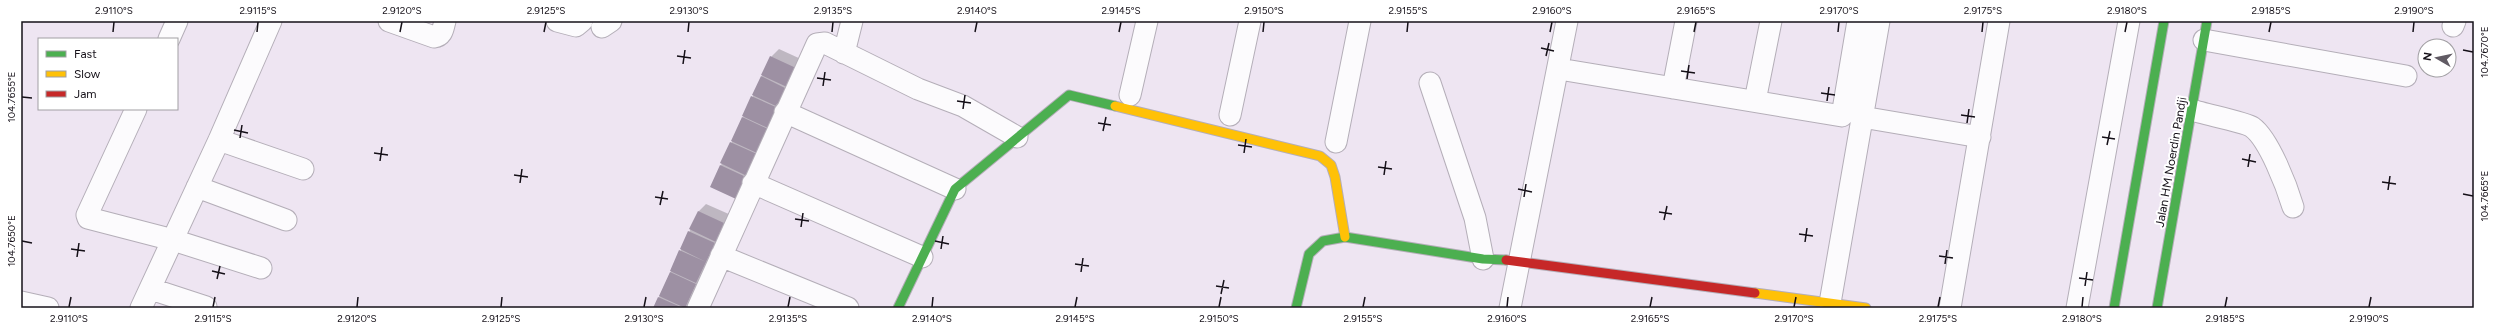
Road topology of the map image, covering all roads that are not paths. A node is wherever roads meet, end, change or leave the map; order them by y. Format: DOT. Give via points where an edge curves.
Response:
graph roads {
  1 [pos="177,21"];
  2 [pos="271,21"];
  3 [pos="389,21"];
  4 [pos="445,21"];
  5 [pos="557,21"];
  6 [pos="582,21"];
  7 [pos="852,21"];
  8 [pos="1147,21"];
  9 [pos="1250,21"];
  10 [pos="1360,21"];
  11 [pos="1568,21"];
  12 [pos="1686,21"];
  13 [pos="1771,21"];
  14 [pos="1858,21"];
  15 [pos="1879,21"];
  16 [pos="1999,21"];
  17 [pos="2129,21"];
  18 [pos="2164,21"];
  19 [pos="2206,31"];
  20 [pos="169,38"];
  21 [pos="844,53"];
  22 [pos="1559,68"];
  23 [pos="2406,76"];
  24 [pos="1430,83"];
  25 [pos="1673,88"];
  26 [pos="1130,95"];
  27 [pos="1756,102"];
  28 [pos="136,110"];
  29 [pos="2192,110"];
  30 [pos="785,112"];
  31 [pos="1230,115"];
  32 [pos="1862,117"];
  33 [pos="1017,137"];
  34 [pos="1980,137"];
  35 [pos="219,140"];
  36 [pos="1336,142"];
  37 [pos="303,169"];
  38 [pos="753,183"];
  39 [pos="197,186"];
  40 [pos="955,189"];
  41 [pos="2293,207"];
  42 [pos="286,220"];
  43 [pos="1345,237"];
  44 [pos="173,240"];
  45 [pos="721,256"];
  46 [pos="922,257"];
  47 [pos="1483,259"];
  48 [pos="1519,260"];
  49 [pos="261,268"];
  50 [pos="151,289"];
  51 [pos="21,302"];
  52 [pos="1777,302"];
  53 [pos="1830,303"];
  54 [pos="206,307"];
  55 [pos="48,308"];
  56 [pos="141,308"];
  57 [pos="698,308"];
  58 [pos="848,308"];
  59 [pos="898,308"];
  60 [pos="1296,308"];
  61 [pos="1510,308"];
  62 [pos="1866,308"];
  63 [pos="1950,308"];
  64 [pos="2076,308"];
  65 [pos="2114,308"];
  66 [pos="2157,308"];
  1 -- 20 [label="street"];
  2 -- 35 [label="street"];
  3 -- 4 [label="street" via="434,37 442,32"];
  5 -- 6 [label="street" via="576,26"];
  7 -- 21 [label="street"];
  8 -- 26 [label="street"];
  9 -- 31 [label="street"];
  10 -- 36 [label="street"];
  11 -- 22 [label="street"];
  12 -- 25 [label="street"];
  13 -- 27 [label="street"];
  14 -- 27 [label="street" via="1842,116"];
  15 -- 32 [label="street"];
  16 -- 34 [label="street"];
  17 -- 64 [label="street"];
  18 -- 65 [label="street"];
  19 -- 23 [label="street"];
  19 -- 29 [label="street, Jalan HM Noerdin Pandji"];
  21 -- 30 [label="street" via="825,43 814,46"];
  21 -- 33 [label="street" via="918,89 963,106"];
  22 -- 25 [label="street"];
  22 -- 48 [label="street"];
  24 -- 47 [label="street" via="1475,218"];
  25 -- 27 [label="street"];
  28 -- 44 [label="street" via="87,216"];
  29 -- 41 [label="street" via="2252,127 2283,175"];
  29 -- 66 [label="street, Jalan HM Noerdin Pandji"];
  30 -- 38 [label="street"];
  30 -- 40 [label="street"];
  32 -- 34 [label="street"];
  32 -- 53 [label="street"];
  33 -- 40 [label="street"];
  33 -- 43 [label="street" via="1069,95 1320,156 1331,166 1335,177"];
  34 -- 63 [label="street"];
  35 -- 37 [label="street"];
  35 -- 39 [label="street"];
  38 -- 45 [label="street"];
  38 -- 46 [label="street"];
  39 -- 42 [label="street"];
  39 -- 44 [label="street"];
  40 -- 46 [label="street"];
  43 -- 47 [label="street"];
  43 -- 60 [label="street" via="1323,241 1309,254"];
  44 -- 49 [label="street"];
  44 -- 50 [label="street"];
  45 -- 57 [label="street"];
  45 -- 58 [label="street"];
  46 -- 59 [label="street"];
  47 -- 48 [label="street"];
  48 -- 52 [label="street"];
  48 -- 61 [label="street"];
  50 -- 54 [label="street"];
  50 -- 56 [label="street"];
  51 -- 55 [label="street"];
  52 -- 53 [label="street"];
  53 -- 62 [label="street"];
}
